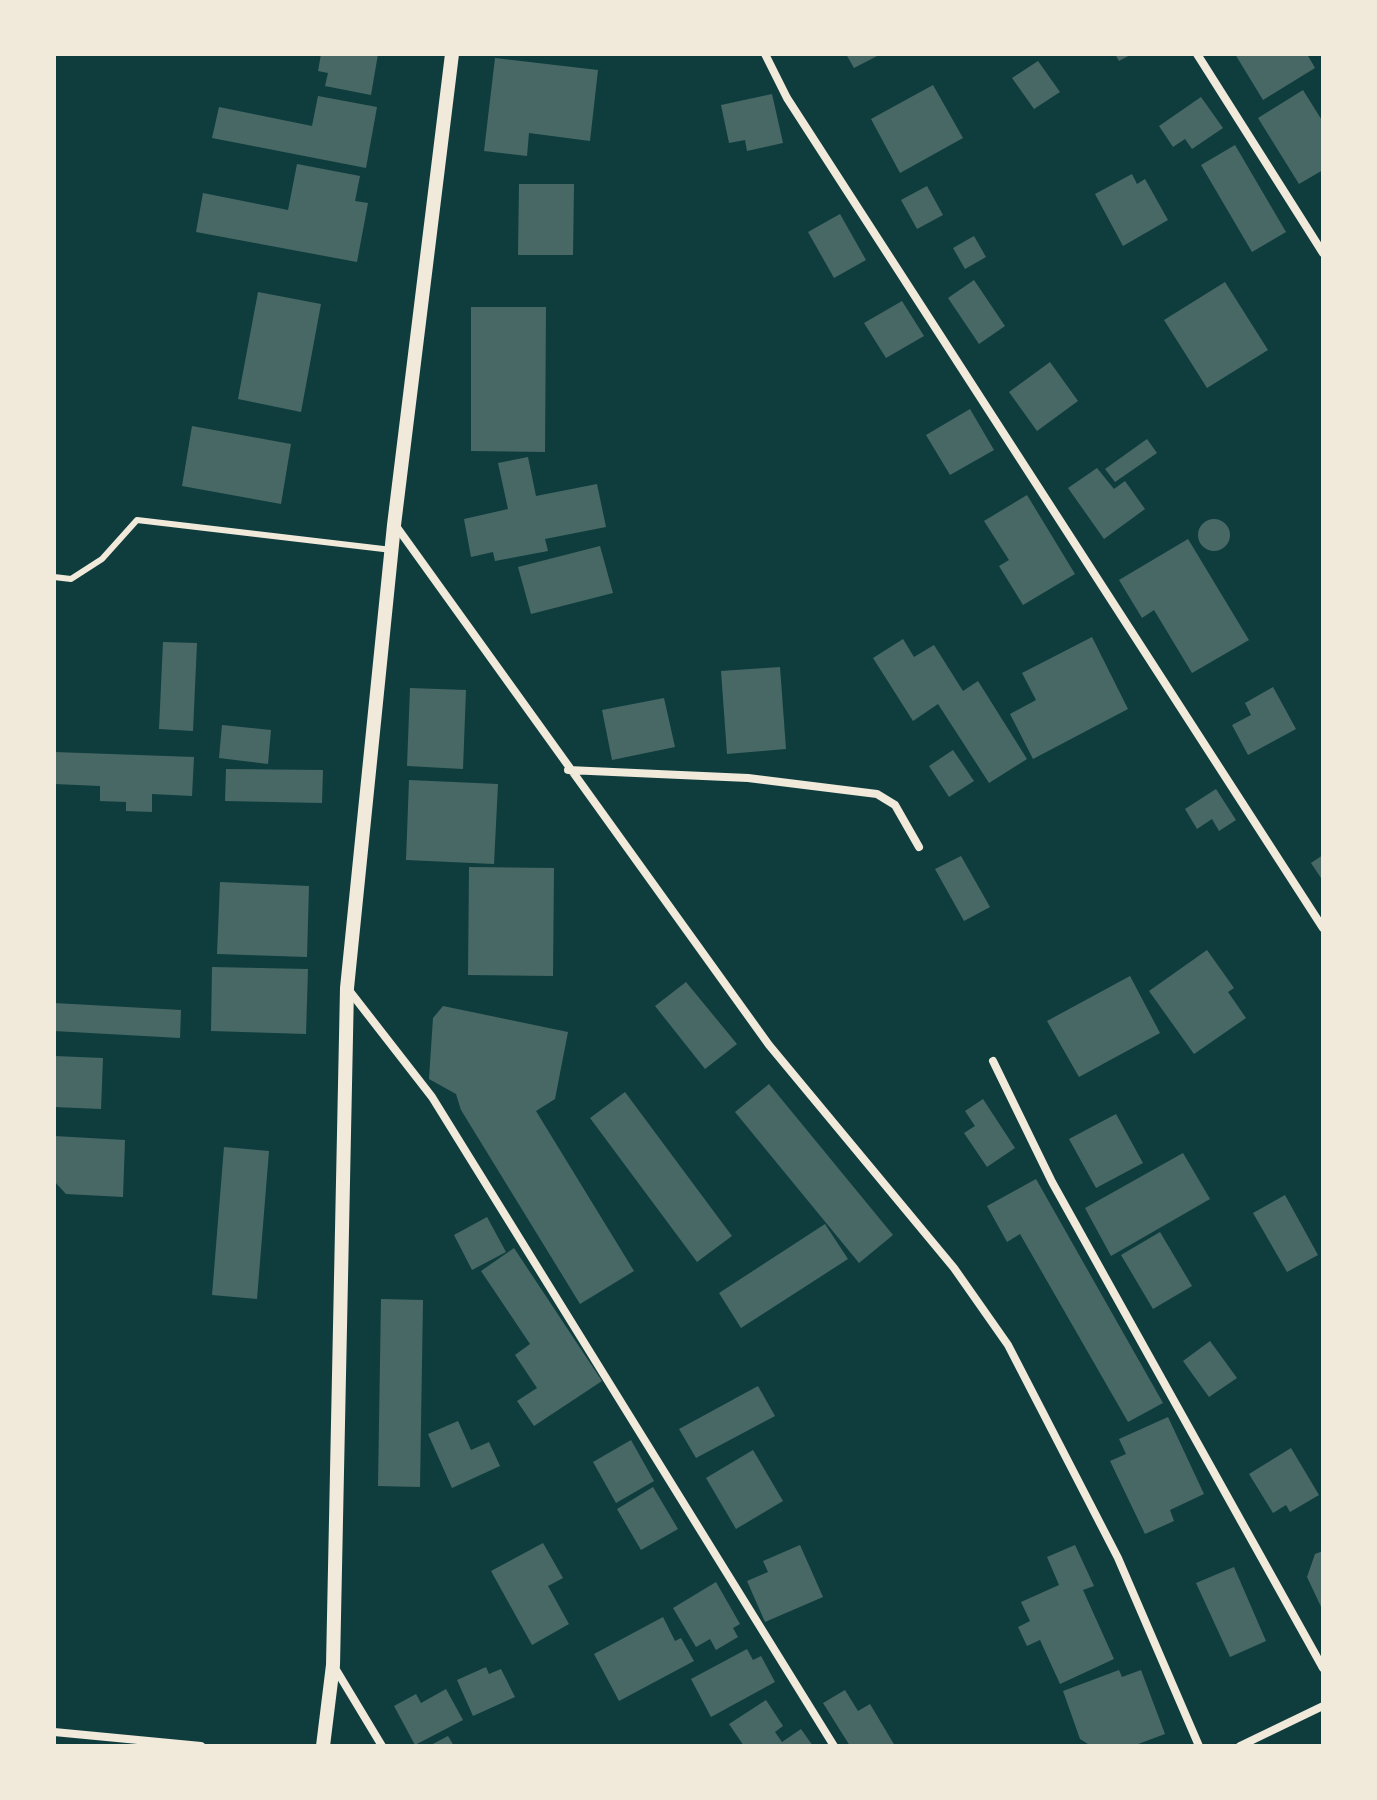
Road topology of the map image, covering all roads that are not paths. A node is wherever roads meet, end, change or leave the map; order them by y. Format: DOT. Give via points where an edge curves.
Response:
graph roads {
  1 [pos="452,54"];
  2 [pos="765,54"];
  3 [pos="1197,54"];
  4 [pos="1323,253"];
  5 [pos="394,525"];
  6 [pos="392,550"];
  7 [pos="54,577"];
  8 [pos="568,770"];
  9 [pos="919,847"];
  10 [pos="1323,928"];
  11 [pos="347,988"];
  12 [pos="993,1061"];
  13 [pos="333,1665"];
  14 [pos="1323,1668"];
  15 [pos="1323,1706"];
  16 [pos="54,1732"];
  17 [pos="201,1746"];
  18 [pos="323,1746"];
  19 [pos="382,1746"];
  20 [pos="834,1746"];
  21 [pos="1199,1746"];
  22 [pos="1240,1746"];
  1 -- 5 [label="street"];
  2 -- 10 [label="street" via="787,98"];
  3 -- 4 [label="street"];
  5 -- 6 [label="street"];
  5 -- 8 [label="street"];
  6 -- 7 [label="lane" via="137,520 102,559 71,579"];
  6 -- 11 [label="street"];
  8 -- 9 [label="street" via="748,778 877,794 895,805"];
  8 -- 21 [label="street" via="769,1045 954,1268 1008,1345 1118,1558"];
  11 -- 13 [label="street"];
  11 -- 20 [label="street" via="432,1097"];
  12 -- 14 [label="street" via="1052,1182"];
  13 -- 18 [label="street"];
  13 -- 19 [label="street"];
  15 -- 22 [label="street"];
  16 -- 17 [label="street"];
}
